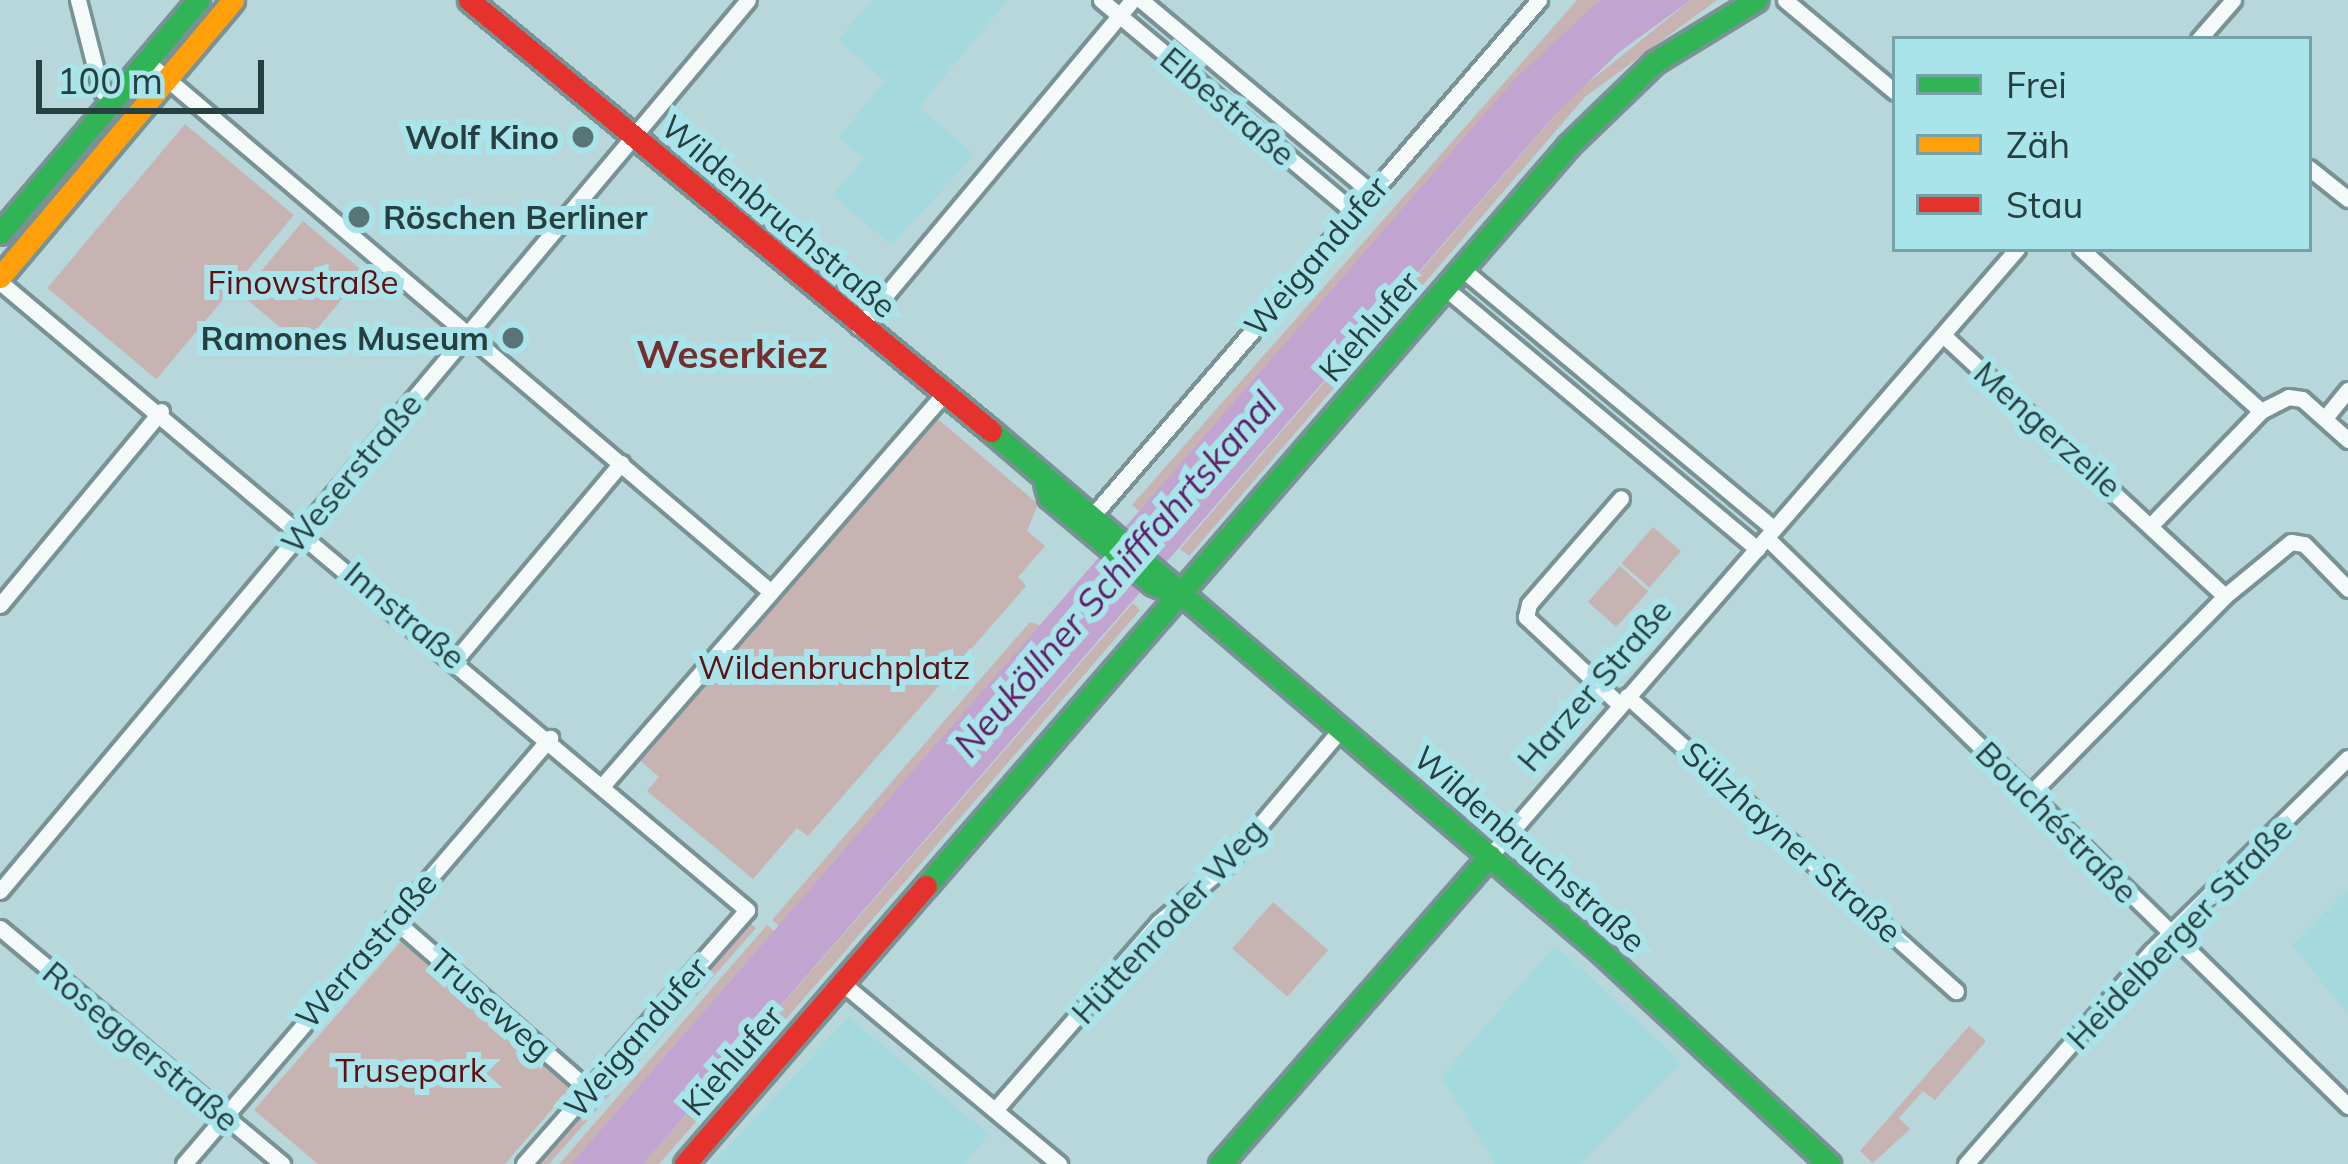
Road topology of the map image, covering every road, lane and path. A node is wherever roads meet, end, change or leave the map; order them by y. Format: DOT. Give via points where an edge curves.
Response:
graph roads {
  1 [pos="78,0"];
  2 [pos="198,0"];
  3 [pos="233,0"];
  4 [pos="748,0"];
  5 [pos="1101,0"];
  6 [pos="1132,0"];
  7 [pos="1141,0"];
  8 [pos="1539,0"];
  9 [pos="1756,0"];
  10 [pos="1784,0"];
  11 [pos="2233,0"];
  12 [pos="481,4"];
  13 [pos="1119,15"];
  14 [pos="2202,36"];
  15 [pos="146,61"];
  16 [pos="167,78"];
  17 [pos="1892,90"];
  18 [pos="113,100"];
  19 [pos="633,137"];
  20 [pos="2312,170"];
  21 [pos="1372,193"];
  22 [pos="2348,199"];
  23 [pos="1355,213"];
  24 [pos="0,232"];
  25 [pos="2015,252"];
  26 [pos="2084,252"];
  27 [pos="1462,269"];
  28 [pos="0,279"];
  29 [pos="1445,288"];
  30 [pos="859,327"];
  31 [pos="469,333"];
  32 [pos="1943,335"];
  33 [pos="2348,390"];
  34 [pos="941,396"];
  35 [pos="160,411"];
  36 [pos="2261,411"];
  37 [pos="2325,418"];
  38 [pos="2348,440"];
  39 [pos="622,463"];
  40 [pos="1046,483"];
  41 [pos="1621,498"];
  42 [pos="1094,514"];
  43 [pos="2153,523"];
  44 [pos="303,530"];
  45 [pos="1766,539"];
  46 [pos="1113,541"];
  47 [pos="2348,589"];
  48 [pos="771,592"];
  49 [pos="1180,595"];
  50 [pos="2225,596"];
  51 [pos="0,605"];
  52 [pos="457,658"];
  53 [pos="1623,700"];
  54 [pos="1340,730"];
  55 [pos="550,738"];
  56 [pos="2348,758"];
  57 [pos="603,785"];
  58 [pos="2030,794"];
  59 [pos="1490,856"];
  60 [pos="0,891"];
  61 [pos="747,910"];
  62 [pos="392,919"];
  63 [pos="0,928"];
  64 [pos="2171,934"];
  65 [pos="842,983"];
  66 [pos="1956,991"];
  67 [pos="589,1090"];
  68 [pos="2348,1106"];
  69 [pos="995,1110"];
  70 [pos="224,1115"];
  71 [pos="184,1164"];
  72 [pos="282,1164"];
  73 [pos="524,1164"];
  74 [pos="685,1164"];
  75 [pos="1059,1164"];
  76 [pos="1220,1164"];
  77 [pos="1828,1164"];
  78 [pos="1966,1164"];
  1 -- 18 [label="street" via="101,90"];
  2 -- 15 [label="street"];
  3 -- 16 [label="street"];
  4 -- 19 [label="street, Weserstraße"];
  5 -- 13 [label="street, Elbestraße"];
  6 -- 13 [label="street"];
  7 -- 21 [label="street, Elbestraße"];
  8 -- 21 [label="street, Weigandufer"];
  9 -- 27 [label="street, Kiehlufer" via="1655,62"];
  10 -- 17 [label="street"];
  11 -- 14 [label="street"];
  12 -- 19 [label="street, Wildenbruchstraße"];
  13 -- 23 [label="street, Elbestraße"];
  13 -- 30 [label="street"];
  15 -- 16 [label="street"];
  15 -- 18 [label="street"];
  16 -- 28 [label="street"];
  16 -- 31 [label="street"];
  18 -- 24 [label="street"];
  19 -- 30 [label="street, Wildenbruchstraße"];
  19 -- 31 [label="street, Weserstraße"];
  20 -- 22 [label="street"];
  21 -- 23 [label="street, Weigandufer"];
  23 -- 42 [label="street, Weigandufer"];
  25 -- 32 [label="street, Harzer Straße"];
  26 -- 36 [label="street"];
  27 -- 29 [label="street, Kiehlufer"];
  27 -- 45 [label="street, Bouchéstraße"];
  28 -- 35 [label="street, Innstraße"];
  29 -- 45 [label="street, Bouchéstraße"];
  29 -- 49 [label="street, Kiehlufer"];
  30 -- 34 [label="street, Wildenbruchstraße"];
  31 -- 39 [label="street"];
  31 -- 44 [label="street, Weserstraße"];
  32 -- 43 [label="street, Mengerzeile"];
  32 -- 45 [label="street, Harzer Straße"];
  33 -- 37 [label="street"];
  34 -- 40 [label="street, Wildenbruchstraße"];
  34 -- 48 [label="street"];
  35 -- 44 [label="street, Innstraße"];
  35 -- 51 [label="street"];
  36 -- 37 [label="street" via="2296,396"];
  36 -- 43 [label="street"];
  37 -- 38 [label="street"];
  39 -- 48 [label="street"];
  39 -- 52 [label="street"];
  40 -- 42 [label="street, Wildenbruchstraße"];
  40 -- 46 [label="street, Wildenbruchstraße" via="1049,497"];
  41 -- 53 [label="street, Sülzhayner Straße" via="1526,610 1535,631"];
  42 -- 46 [label="street, Wildenbruchstraße"];
  43 -- 50 [label="street, Mengerzeile"];
  44 -- 52 [label="street, Innstraße"];
  44 -- 60 [label="street, Weserstraße"];
  45 -- 53 [label="street, Harzer Straße"];
  45 -- 58 [label="street, Bouchéstraße"];
  46 -- 49 [label="street, Wildenbruchstraße"];
  47 -- 50 [label="street" via="2297,541"];
  48 -- 57 [label="street"];
  49 -- 54 [label="street, Wildenbruchstraße"];
  49 -- 65 [label="street, Kiehlufer"];
  50 -- 58 [label="street"];
  52 -- 55 [label="street, Innstraße"];
  53 -- 59 [label="street, Harzer Straße"];
  53 -- 66 [label="street, Sülzhayner Straße"];
  54 -- 59 [label="street, Wildenbruchstraße"];
  54 -- 69 [label="street, Hüttenroder Weg" via="1226,865 1159,922"];
  55 -- 57 [label="street, Innstraße"];
  55 -- 62 [label="street, Werrastraße"];
  56 -- 64 [label="street, Heidelberger Straße"];
  57 -- 61 [label="street, Innstraße"];
  58 -- 64 [label="street, Bouchéstraße"];
  59 -- 76 [label="street, Harzer Straße"];
  59 -- 77 [label="street, Wildenbruchstraße"];
  61 -- 67 [label="street, Weigandufer"];
  62 -- 67 [label="street, Truseweg"];
  62 -- 70 [label="street, Werrastraße"];
  63 -- 70 [label="street, Roseggerstraße"];
  64 -- 68 [label="street, Bouchéstraße"];
  64 -- 78 [label="street, Heidelberger Straße"];
  65 -- 69 [label="street"];
  65 -- 74 [label="street, Kiehlufer"];
  67 -- 73 [label="street, Weigandufer"];
  69 -- 75 [label="street"];
  70 -- 71 [label="street, Werrastraße"];
  70 -- 72 [label="street, Roseggerstraße"];
}
